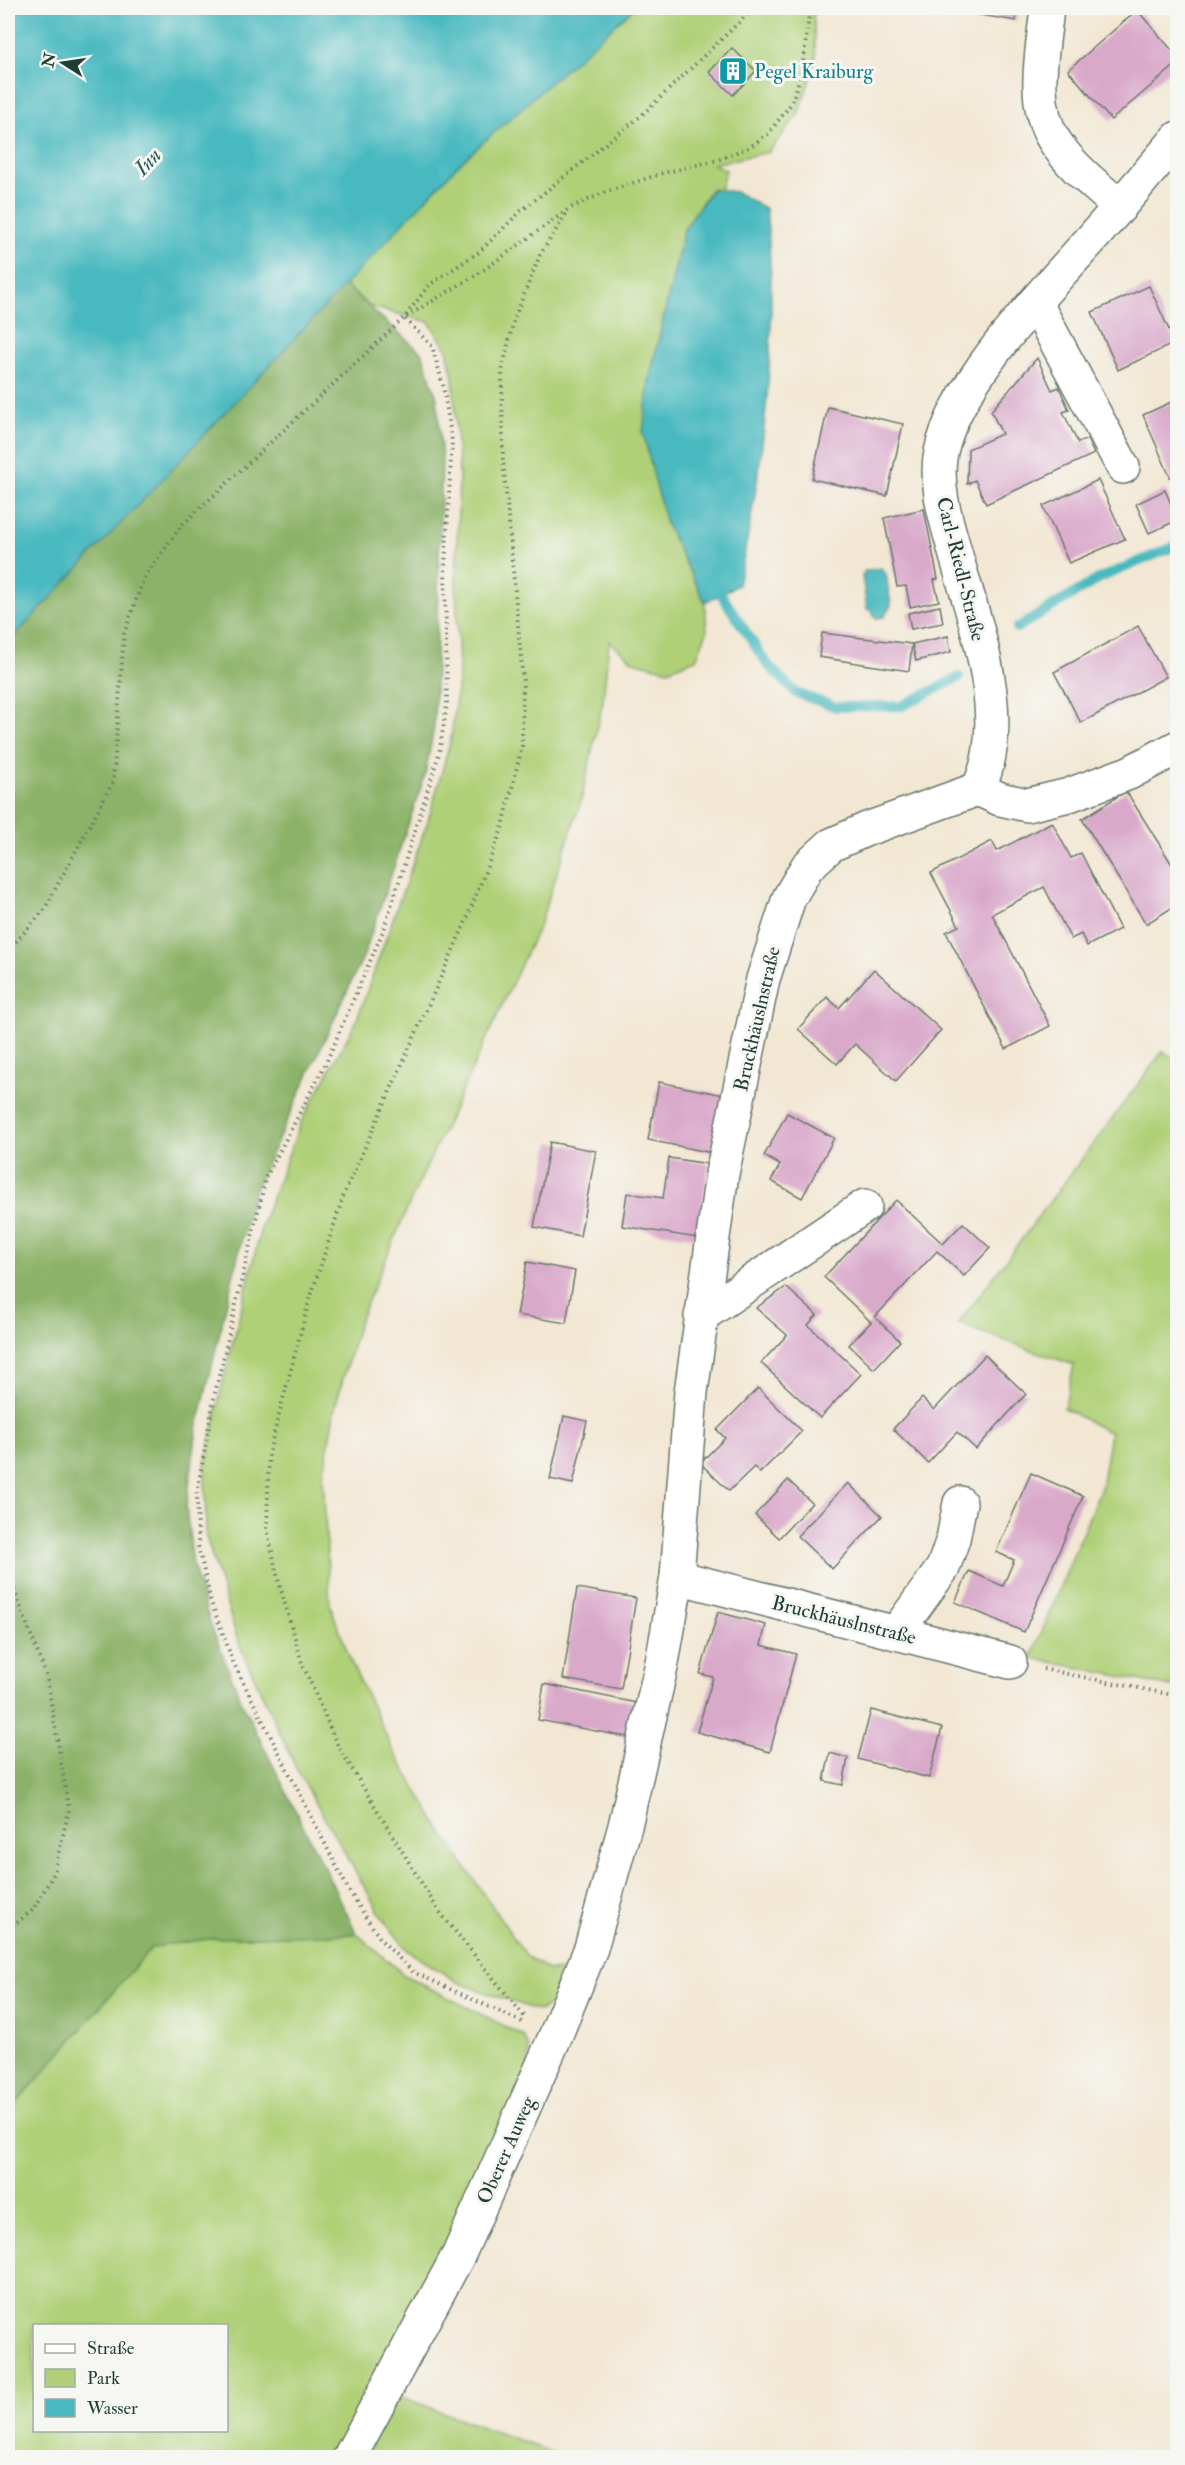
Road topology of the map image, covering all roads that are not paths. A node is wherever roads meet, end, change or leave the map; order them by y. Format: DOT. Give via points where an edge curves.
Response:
graph roads {
  1 [pos="1047,8"];
  2 [pos="1178,138"];
  3 [pos="1120,207"];
  4 [pos="1035,302"];
  5 [pos="1123,467"];
  6 [pos="1178,747"];
  7 [pos="978,789"];
  8 [pos="866,1206"];
  9 [pos="701,1316"];
  10 [pos="960,1503"];
  11 [pos="677,1577"];
  12 [pos="896,1633"];
  13 [pos="1010,1662"];
  14 [pos="625,1826"];
  15 [pos="349,2457"];
  1 -- 3 [label="street" via="1040,93 1049,130 1074,166"];
  2 -- 3 [label="street, Carl-Riedl-Straße"];
  3 -- 4 [label="street, Carl-Riedl-Straße"];
  4 -- 5 [label="street"];
  4 -- 7 [label="street, Carl-Riedl-Straße" via="964,393 940,453 947,522 990,681 987,770"];
  6 -- 7 [label="street" via="1129,773 1028,805"];
  7 -- 9 [label="street, Bruckhäuslnstraße" via="831,845 807,867 789,898 763,979 722,1174"];
  8 -- 9 [label="street"];
  9 -- 11 [label="street, Bruckhäuslnstraße"];
  10 -- 12 [label="street" via="943,1568"];
  11 -- 12 [label="street, Bruckhäuslnstraße"];
  11 -- 14 [label="street, Bruckhäuslnstraße"];
  12 -- 13 [label="street, Bruckhäuslnstraße"];
  14 -- 15 [label="street, Oberer Auweg" via="591,1948 544,2032 459,2254"];
}
